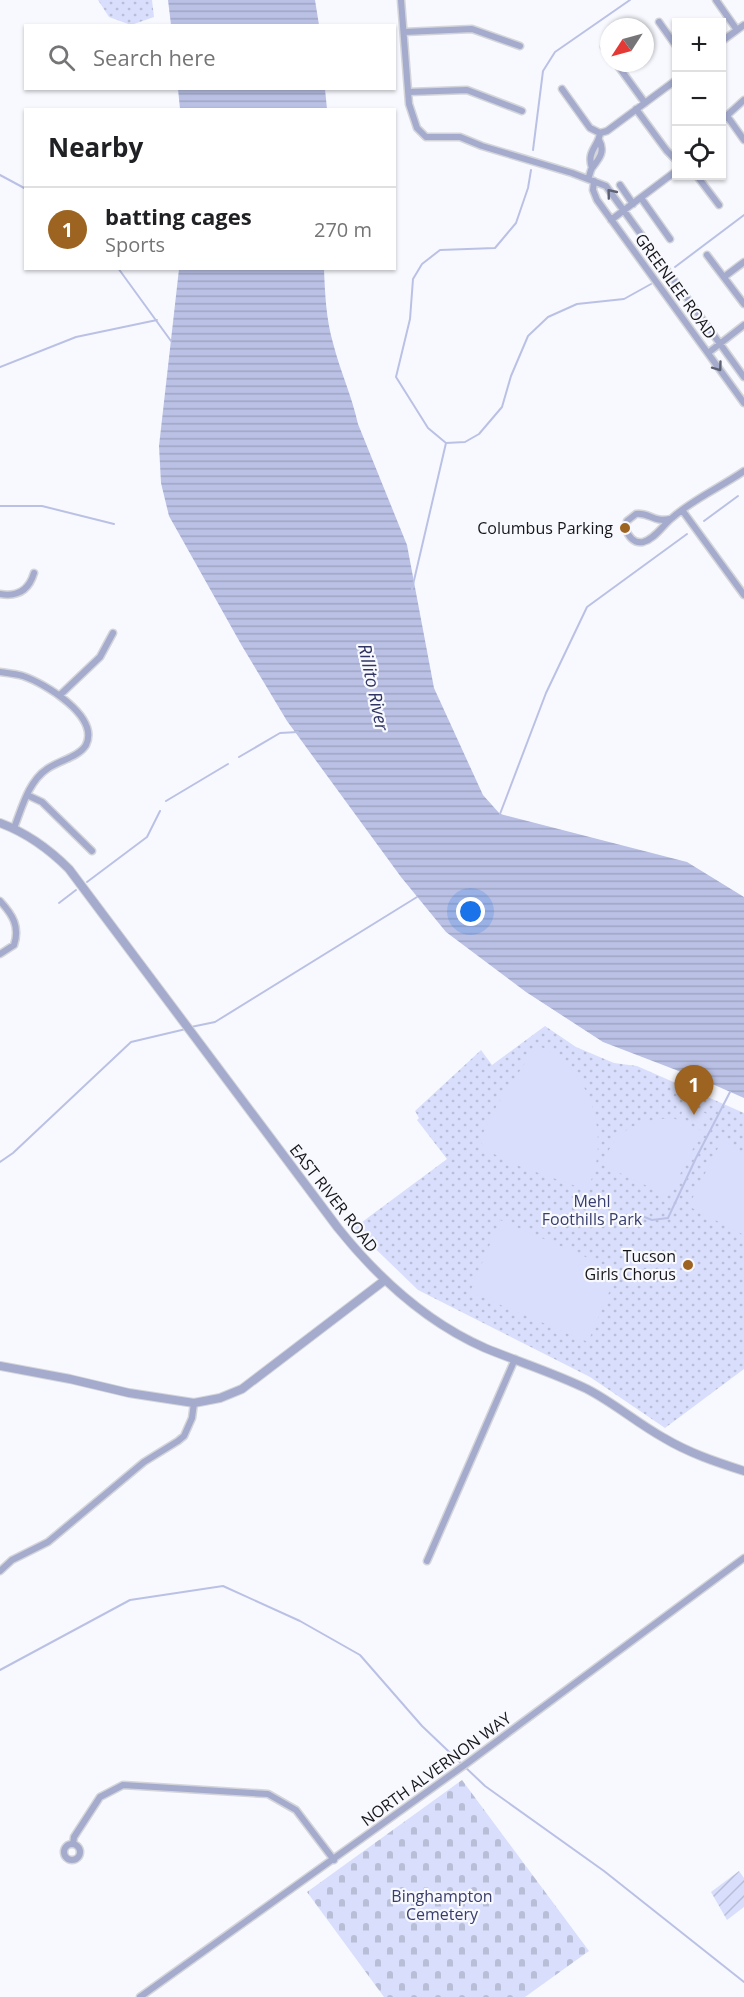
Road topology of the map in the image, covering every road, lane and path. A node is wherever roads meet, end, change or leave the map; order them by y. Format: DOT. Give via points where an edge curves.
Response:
graph roads {
  1 [pos="401,0"];
  2 [pos="716,0"];
  3 [pos="658,22"];
  4 [pos="744,25"];
  5 [pos="737,30"];
  6 [pos="405,32"];
  7 [pos="726,38"];
  8 [pos="672,41"];
  9 [pos="520,46"];
  10 [pos="623,72"];
  11 [pos="672,83"];
  12 [pos="562,90"];
  13 [pos="409,92"];
  14 [pos="744,100"];
  15 [pos="645,103"];
  16 [pos="636,109"];
  17 [pos="522,111"];
  18 [pos="726,116"];
  19 [pos="726,120"];
  20 [pos="600,137"];
  21 [pos="744,140"];
  22 [pos="672,156"];
  23 [pos="672,174"];
  24 [pos="591,180"];
  25 [pos="701,180"];
  26 [pos="620,185"];
  27 [pos="641,198"];
  28 [pos="633,204"];
  29 [pos="719,205"];
  30 [pos="624,210"];
  31 [pos="611,220"];
  32 [pos="670,239"];
  33 [pos="707,255"];
  34 [pos="744,262"];
  35 [pos="724,277"];
  36 [pos="744,304"];
  37 [pos="744,325"];
  38 [pos="720,344"];
  39 [pos="708,353"];
  40 [pos="744,376"];
  41 [pos="744,403"];
  42 [pos="743,473"];
  43 [pos="682,510"];
  44 [pos="670,519"];
  45 [pos="34,573"];
  46 [pos="0,594"];
  47 [pos="744,596"];
  48 [pos="113,633"];
  49 [pos="0,672"];
  50 [pos="60,695"];
  51 [pos="27,795"];
  52 [pos="0,823"];
  53 [pos="14,828"];
  54 [pos="92,851"];
  55 [pos="0,901"];
  56 [pos="0,954"];
  57 [pos="385,1281"];
  58 [pos="514,1359"];
  59 [pos="0,1366"];
  60 [pos="194,1403"];
  61 [pos="744,1471"];
  62 [pos="744,1558"];
  63 [pos="427,1561"];
  64 [pos="0,1571"];
  65 [pos="73,1844"];
  66 [pos="334,1860"];
  67 [pos="140,1997"];
  1 -- 6 [label="street"];
  2 -- 5 [label="street"];
  3 -- 8 [label="street"];
  4 -- 5 [label="street"];
  5 -- 7 [label="street"];
  6 -- 9 [label="street" via="472,29"];
  6 -- 13 [label="street"];
  10 -- 15 [label="street"];
  11 -- 15 [label="street"];
  12 -- 20 [label="street"];
  13 -- 17 [label="street" via="467,90"];
  13 -- 24 [label="street, GREENLEE ROAD" via="411,117 423,135 460,137"];
  14 -- 18 [label="street"];
  15 -- 16 [label="street"];
  16 -- 20 [label="street"];
  16 -- 22 [label="street"];
  19 -- 21 [label="street"];
  20 -- 24 [label="street" via="602,148"];
  23 -- 27 [label="street"];
  30 -- 24 [label="street, GREENLEE ROAD, one-way" via="606,186"];
  24 -- 31 [label="street, GREENLEE ROAD" via="594,195"];
  25 -- 29 [label="street"];
  26 -- 28 [label="street"];
  27 -- 28 [label="street"];
  27 -- 32 [label="street"];
  28 -- 30 [label="street"];
  30 -- 31 [label="street"];
  30 -- 38 [label="street, GREENLEE ROAD"];
  31 -- 39 [label="street, GREENLEE ROAD"];
  33 -- 35 [label="street"];
  34 -- 35 [label="street"];
  35 -- 36 [label="street"];
  37 -- 38 [label="street"];
  38 -- 39 [label="street"];
  38 -- 40 [label="street, GREENLEE ROAD"];
  39 -- 41 [label="street, GREENLEE ROAD, one-way"];
  42 -- 43 [label="street"];
  43 -- 44 [label="street"];
  43 -- 47 [label="street"];
  44 -- 44 [label="street" via="636,514 627,521 626,529 633,540 643,542"];
  45 -- 46 [label="street" via="31,585 19,593"];
  48 -- 50 [label="street" via="100,657"];
  49 -- 50 [label="street" via="23,676"];
  50 -- 51 [label="street" via="82,717 86,744 47,769"];
  51 -- 53 [label="street"];
  51 -- 54 [label="street" via="42,802"];
  52 -- 53 [label="street, EAST RIVER ROAD"];
  53 -- 57 [label="street, EAST RIVER ROAD" via="43,845 69,869 338,1228"];
  55 -- 56 [label="street" via="16,922 18,934 14,945"];
  57 -- 58 [label="street, EAST RIVER ROAD" via="428,1316"];
  57 -- 60 [label="street" via="242,1389"];
  58 -- 61 [label="street, EAST RIVER ROAD" via="586,1388 686,1451"];
  58 -- 63 [label="street"];
  59 -- 60 [label="street"];
  60 -- 64 [label="street" via="184,1436 144,1462 48,1542 12,1560"];
  62 -- 66 [label="street, NORTH ALVERNON WAY"];
  65 -- 66 [label="street" via="100,1797 123,1785 134,1785 268,1794 296,1810"];
  66 -- 67 [label="street, NORTH ALVERNON WAY"];
}
